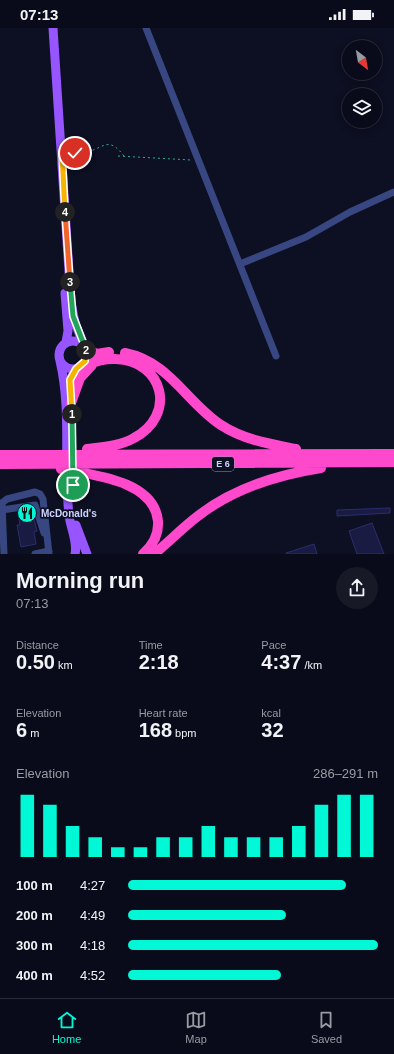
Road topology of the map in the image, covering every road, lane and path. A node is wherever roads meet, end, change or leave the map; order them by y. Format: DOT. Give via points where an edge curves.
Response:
graph roads {
  1 [pos="53,28"];
  2 [pos="146,28"];
  3 [pos="62,153"];
  4 [pos="118,156"];
  5 [pos="124,156"];
  6 [pos="198,160"];
  7 [pos="394,192"];
  8 [pos="66,229"];
  9 [pos="240,264"];
  10 [pos="66,342"];
  11 [pos="85,347"];
  12 [pos="276,356"];
  13 [pos="60,361"];
  14 [pos="97,361"];
  15 [pos="78,368"];
  16 [pos="72,403"];
  17 [pos="323,453"];
  18 [pos="394,454"];
  19 [pos="0,455"];
  20 [pos="42,459"];
  21 [pos="82,460"];
  22 [pos="364,462"];
  23 [pos="394,462"];
  24 [pos="0,464"];
  25 [pos="2,510"];
  26 [pos="49,552"];
  27 [pos="4,554"];
  28 [pos="35,554"];
  29 [pos="75,554"];
  30 [pos="87,554"];
  31 [pos="143,554"];
  32 [pos="154,554"];
  1 -- 3 [label="main road"];
  2 -- 6 [label="lane"];
  3 -- 5 [label="path" via="86,152 106,144 116,147"];
  3 -- 8 [label="main road"];
  4 -- 5 [label="path"];
  5 -- 6 [label="path"];
  6 -- 9 [label="lane"];
  7 -- 9 [label="lane" via="306,236"];
  8 -- 10 [label="main road"];
  8 -- 11 [label="main road" via="72,309"];
  9 -- 12 [label="lane"];
  10 -- 11 [label="main road" via="75,340"];
  10 -- 13 [label="main road" via="59,349"];
  11 -- 15 [label="main road" via="86,359"];
  11 -- 17 [label="highway" via="97,354 127,354 154,364 168,374 220,424 238,434 279,446"];
  13 -- 15 [label="main road" via="68,368"];
  13 -- 29 [label="main road" via="66,393 68,504"];
  14 -- 15 [label="highway"];
  14 -- 16 [label="highway" via="82,374"];
  14 -- 21 [label="highway" via="122,359 145,369 157,383 160,406 151,425 135,438"];
  15 -- 16 [label="main road" via="70,380"];
  16 -- 30 [label="main road" via="74,511 79,536"];
  17 -- 18 [label="highway, E 6"];
  17 -- 21 [label="highway, E 6"];
  19 -- 20 [label="highway, E 6"];
  20 -- 21 [label="highway"];
  20 -- 21 [label="highway, E 6"];
  20 -- 24 [label="highway, E 6"];
  21 -- 22 [label="highway, E 6"];
  21 -- 31 [label="highway" via="139,492 151,503 157,517 158,532 151,546"];
  22 -- 23 [label="highway, E 6"];
  22 -- 32 [label="highway" via="294,472 240,490 198,516"];
  25 -- 26 [label="lane" via="35,505"];
  25 -- 26 [label="lane" via="2,503 7,499 35,492 40,494 43,499"];
  25 -- 27 [label="lane"];
  26 -- 28 [label="lane"];
}
